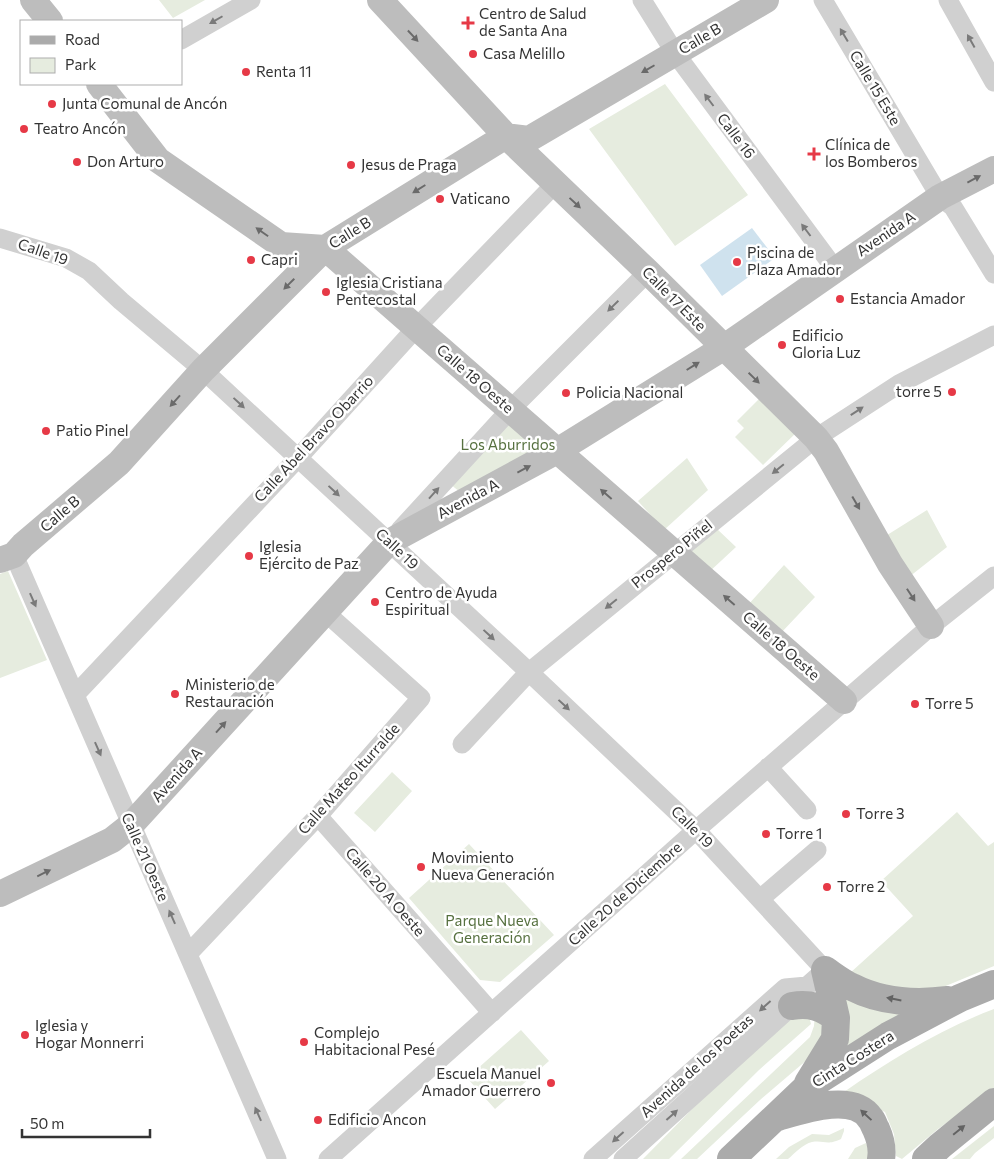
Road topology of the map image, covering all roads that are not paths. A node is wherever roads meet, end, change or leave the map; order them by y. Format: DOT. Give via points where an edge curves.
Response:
graph roads {
  1 [pos="33,0"];
  2 [pos="252,0"];
  3 [pos="380,0"];
  4 [pos="642,0"];
  5 [pos="766,0"];
  6 [pos="823,0"];
  7 [pos="948,0"];
  8 [pos="49,20"];
  9 [pos="182,39"];
  10 [pos="675,53"];
  11 [pos="993,78"];
  12 [pos="102,85"];
  13 [pos="506,136"];
  14 [pos="994,169"];
  15 [pos="555,184"];
  16 [pos="940,197"];
  17 [pos="0,238"];
  18 [pos="325,248"];
  19 [pos="835,269"];
  20 [pos="648,272"];
  21 [pos="994,274"];
  22 [pos="416,328"];
  23 [pos="994,335"];
  24 [pos="722,348"];
  25 [pos="204,370"];
  26 [pos="510,410"];
  27 [pos="816,438"];
  28 [pos="557,451"];
  29 [pos="298,458"];
  30 [pos="389,542"];
  31 [pos="674,553"];
  32 [pos="7,558"];
  33 [pos="994,576"];
  34 [pos="325,612"];
  35 [pos="931,626"];
  36 [pos="529,672"];
  37 [pos="75,695"];
  38 [pos="844,701"];
  39 [pos="462,744"];
  40 [pos="768,767"];
  41 [pos="807,810"];
  42 [pos="318,816"];
  43 [pos="131,825"];
  44 [pos="696,830"];
  45 [pos="817,850"];
  46 [pos="0,894"];
  47 [pos="760,899"];
  48 [pos="188,954"];
  49 [pos="994,984"];
  50 [pos="808,988"];
  51 [pos="960,998"];
  52 [pos="492,1013"];
  53 [pos="836,1018"];
  54 [pos="805,1089"];
  55 [pos="994,1102"];
  56 [pos="776,1118"];
  57 [pos="277,1159"];
  58 [pos="328,1159"];
  59 [pos="593,1159"];
  60 [pos="623,1159"];
  61 [pos="730,1159"];
  62 [pos="881,1159"];
  63 [pos="926,1159"];
  1 -- 8 [label="street"];
  2 -- 9 [label="street, one-way"];
  3 -- 13 [label="street, Calle 17 Este, one-way"];
  4 -- 10 [label="street, Calle 16"];
  5 -- 10 [label="street, Calle B"];
  16 -- 6 [label="street, Calle 15 Este, one-way"];
  11 -- 7 [label="street, one-way"];
  10 -- 13 [label="street, Calle B, one-way" via="529,139"];
  19 -- 10 [label="street, Calle 16, one-way"];
  18 -- 12 [label="street, one-way" via="281,246 158,160"];
  13 -- 15 [label="street, Calle 17 Este"];
  13 -- 18 [label="street, Calle B, one-way"];
  16 -- 14 [label="street, Avenida A, one-way"];
  15 -- 20 [label="street, Calle 17 Este, one-way"];
  15 -- 22 [label="street, Calle Abel Bravo Obarrio"];
  16 -- 19 [label="street, Avenida A"];
  16 -- 21 [label="street, Calle 15 Este" via="953,207"];
  17 -- 25 [label="street, Calle 19" via="66,258 88,271"];
  18 -- 22 [label="street, Calle 18 Oeste"];
  18 -- 25 [label="street, Calle B, one-way"];
  19 -- 24 [label="street, Avenida A"];
  20 -- 24 [label="street, Calle 17 Este"];
  20 -- 26 [label="street, one-way"];
  22 -- 26 [label="street, Calle 18 Oeste"];
  22 -- 29 [label="street, Calle Abel Bravo Obarrio"];
  27 -- 23 [label="street, Prospero Piñel, one-way" via="899,384"];
  24 -- 27 [label="street, Calle 17 Este, one-way"];
  28 -- 24 [label="street, Avenida A, one-way"];
  25 -- 29 [label="street, Calle 19, one-way"];
  25 -- 32 [label="street, Calle B, one-way" via="119,463"];
  26 -- 28 [label="street, Calle 18 Oeste"];
  30 -- 26 [label="street, one-way"];
  27 -- 31 [label="street, Prospero Piñel, one-way"];
  27 -- 35 [label="street, Calle 17 Este, one-way" via="890,564"];
  30 -- 28 [label="street, Avenida A, one-way"];
  31 -- 28 [label="street, Calle 18 Oeste, one-way"];
  29 -- 30 [label="street, Calle 19, one-way"];
  29 -- 37 [label="street, Calle Abel Bravo Obarrio"];
  30 -- 34 [label="street, Avenida A"];
  30 -- 36 [label="street, Calle 19, one-way"];
  31 -- 36 [label="street, Prospero Piñel, one-way"];
  38 -- 31 [label="street, Calle 18 Oeste, one-way"];
  32 -- 37 [label="street, Calle 21 Oeste, one-way"];
  33 -- 35 [label="street, Calle 20 de Diciembre"];
  34 -- 42 [label="street, Calle Mateo Iturralde" via="421,698"];
  43 -- 34 [label="street, Avenida A, one-way"];
  35 -- 38 [label="street, Calle 20 de Diciembre"];
  36 -- 39 [label="street, Prospero Piñel"];
  36 -- 44 [label="street, Calle 19, one-way"];
  37 -- 43 [label="street, Calle 21 Oeste, one-way"];
  38 -- 40 [label="street, Calle 20 de Diciembre"];
  40 -- 41 [label="street"];
  40 -- 44 [label="street, Calle 20 de Diciembre"];
  42 -- 48 [label="street, Calle Mateo Iturralde"];
  42 -- 52 [label="street, Calle 20 A Oeste"];
  46 -- 43 [label="street, Avenida A, one-way" via="112,840"];
  48 -- 43 [label="street, Calle 21 Oeste, one-way"];
  44 -- 47 [label="street, Calle 19"];
  44 -- 52 [label="street, Calle 20 de Diciembre"];
  45 -- 47 [label="street"];
  47 -- 50 [label="street, Calle 19"];
  57 -- 48 [label="street, Calle 21 Oeste, one-way"];
  49 -- 51 [label="main road, Cinta Costera"];
  51 -- 50 [label="main road, one-way" via="932,1002 900,1001 852,988"];
  50 -- 53 [label="main road"];
  50 -- 53 [label="main road" via="802,1004 824,1009"];
  50 -- 59 [label="street, Avenida de los Poetas, one-way" via="785,988"];
  60 -- 50 [label="street, Avenida de los Poetas, one-way"];
  51 -- 54 [label="main road, Cinta Costera" via="888,1036"];
  52 -- 58 [label="street, Calle 20 de Diciembre"];
  53 -- 54 [label="main road" via="835,1039"];
  54 -- 56 [label="main road, Cinta Costera"];
  63 -- 55 [label="main road, one-way"];
  56 -- 61 [label="main road, Cinta Costera"];
  62 -- 56 [label="main road, one-way" via="879,1136 870,1117 857,1108 828,1104"];
}
